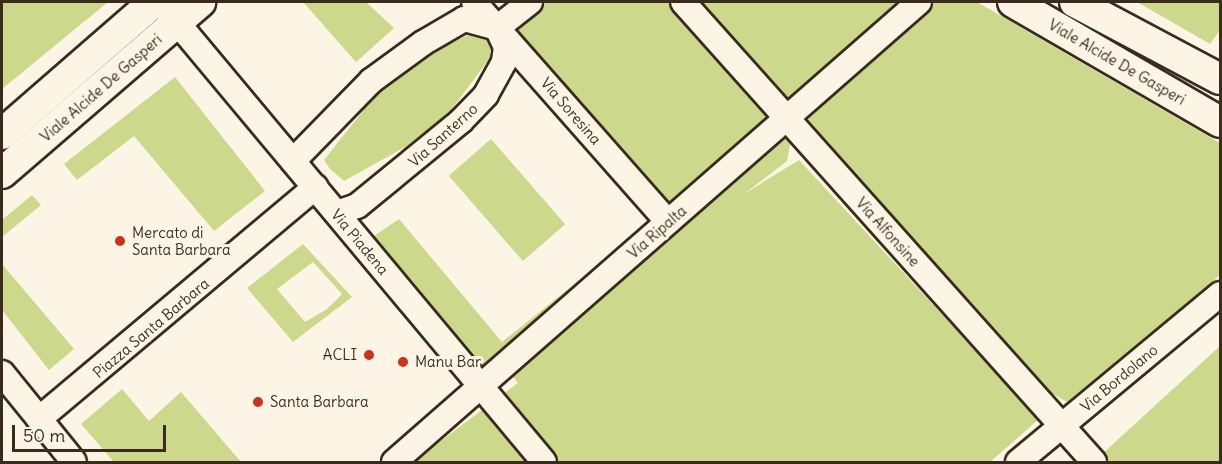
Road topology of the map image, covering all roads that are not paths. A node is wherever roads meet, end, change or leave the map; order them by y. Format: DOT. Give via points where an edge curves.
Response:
graph roads {
  1 [pos="154,2"];
  2 [pos="200,2"];
  3 [pos="474,2"];
  4 [pos="530,2"];
  5 [pos="683,2"];
  6 [pos="919,2"];
  7 [pos="1013,2"];
  8 [pos="1075,2"];
  9 [pos="168,11"];
  10 [pos="497,28"];
  11 [pos="1221,79"];
  12 [pos="786,118"];
  13 [pos="1221,122"];
  14 [pos="2,134"];
  15 [pos="293,161"];
  16 [pos="2,173"];
  17 [pos="315,188"];
  18 [pos="337,213"];
  19 [pos="668,222"];
  20 [pos="1221,294"];
  21 [pos="2,373"];
  22 [pos="480,387"];
  23 [pos="39,419"];
  24 [pos="1063,425"];
  25 [pos="74,462"];
  26 [pos="394,462"];
  27 [pos="544,462"];
  28 [pos="1018,462"];
  29 [pos="1094,462"];
  1 -- 14 [label="street, Viale Alcide De Gasperi"];
  2 -- 9 [label="street, Viale Alcide De Gasperi"];
  3 -- 10 [label="street, Via Soresina"];
  4 -- 10 [label="street"];
  5 -- 12 [label="street, Via Alfonsine"];
  6 -- 12 [label="street, Via Ripalta"];
  7 -- 13 [label="street, Viale Alcide De Gasperi"];
  8 -- 11 [label="street"];
  9 -- 15 [label="street, Via Piadena"];
  9 -- 16 [label="street, Viale Alcide De Gasperi"];
  10 -- 15 [label="street" via="464,19 423,44 371,81"];
  10 -- 18 [label="street, Via Santerno" via="506,47 504,62 486,95 461,122 357,206"];
  10 -- 19 [label="street, Via Soresina"];
  12 -- 19 [label="street, Via Ripalta"];
  12 -- 24 [label="street, Via Alfonsine"];
  15 -- 17 [label="street, Via Piadena"];
  17 -- 18 [label="street, Via Piadena"];
  17 -- 23 [label="street, Piazza Santa Barbara"];
  18 -- 22 [label="street, Via Piadena"];
  19 -- 22 [label="street, Via Ripalta"];
  20 -- 24 [label="street, Via Bordolano"];
  21 -- 23 [label="street"];
  22 -- 26 [label="street, Via Ripalta"];
  22 -- 27 [label="street, Via Piadena"];
  23 -- 25 [label="street"];
  24 -- 28 [label="street, Via Bordolano"];
  24 -- 29 [label="street, Via Alfonsine"];
}
